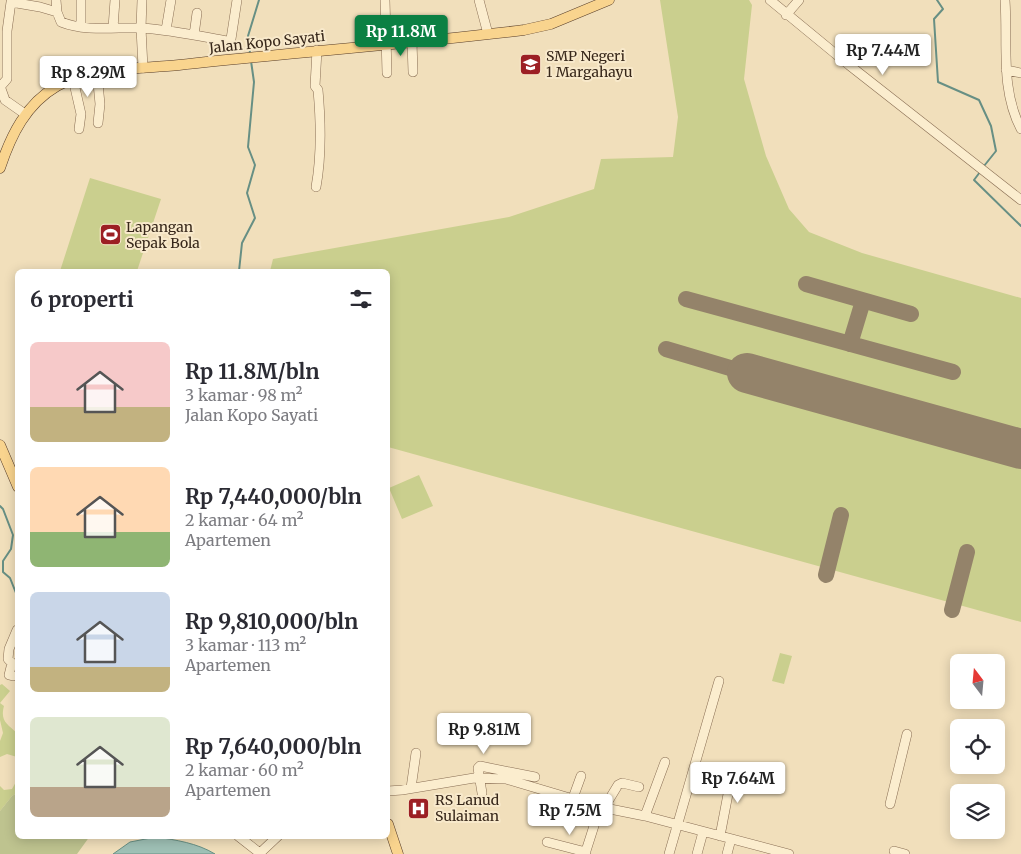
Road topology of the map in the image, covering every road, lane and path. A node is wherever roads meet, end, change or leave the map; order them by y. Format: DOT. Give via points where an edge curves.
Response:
graph roads {
  1 [pos="56,0"];
  2 [pos="81,0"];
  3 [pos="115,0"];
  4 [pos="142,0"];
  5 [pos="171,0"];
  6 [pos="237,0"];
  7 [pos="386,0"];
  8 [pos="479,0"];
  9 [pos="609,0"];
  10 [pos="770,0"];
  11 [pos="799,0"];
  12 [pos="1005,0"];
  13 [pos="40,3"];
  14 [pos="56,12"];
  15 [pos="197,13"];
  16 [pos="786,14"];
  17 [pos="81,27"];
  18 [pos="113,28"];
  19 [pos="141,28"];
  20 [pos="166,30"];
  21 [pos="488,34"];
  22 [pos="194,36"];
  23 [pos="412,42"];
  24 [pos="386,44"];
  25 [pos="317,50"];
  26 [pos="143,68"];
  27 [pos="1006,70"];
  28 [pos="413,72"];
  29 [pos="97,73"];
  30 [pos="386,73"];
  31 [pos="1021,73"];
  32 [pos="73,79"];
  33 [pos="0,86"];
  34 [pos="25,114"];
  35 [pos="98,123"];
  36 [pos="79,129"];
  37 [pos="1021,129"];
  38 [pos="3,151"];
  39 [pos="0,168"];
  40 [pos="316,187"];
  41 [pos="1021,200"];
  42 [pos="0,445"];
  43 [pos="15,479"];
  44 [pos="15,633"];
  45 [pos="5,648"];
  46 [pos="12,676"];
  47 [pos="718,681"];
  48 [pos="907,734"];
  49 [pos="416,753"];
  50 [pos="665,762"];
  51 [pos="733,768"];
  52 [pos="581,776"];
  53 [pos="535,777"];
  54 [pos="479,778"];
  55 [pos="639,786"];
  56 [pos="406,789"];
  57 [pos="390,791"];
  58 [pos="482,793"];
  59 [pos="390,797"];
  60 [pos="573,798"];
  61 [pos="890,804"];
  62 [pos="602,807"];
  63 [pos="644,816"];
  64 [pos="571,824"];
  65 [pos="677,826"];
  66 [pos="390,830"];
  67 [pos="703,832"];
  68 [pos="720,836"];
  69 [pos="242,839"];
  70 [pos="275,839"];
  71 [pos="732,839"];
  72 [pos="547,842"];
  73 [pos="894,851"];
  74 [pos="261,853"];
  75 [pos="585,853"];
  76 [pos="398,854"];
  77 [pos="669,854"];
  78 [pos="697,854"];
  79 [pos="727,854"];
  80 [pos="789,854"];
  81 [pos="905,854"];
  1 -- 14 [label="street"];
  2 -- 17 [label="street"];
  3 -- 18 [label="street"];
  4 -- 19 [label="street"];
  5 -- 20 [label="street"];
  6 -- 22 [label="street" via="230,40"];
  7 -- 24 [label="street"];
  8 -- 21 [label="street"];
  9 -- 21 [label="main road, Jalan Kopo Sayati" via="542,27"];
  10 -- 16 [label="street"];
  11 -- 16 [label="street"];
  12 -- 27 [label="street"];
  13 -- 14 [label="street"];
  13 -- 33 [label="street" via="10,3 7,79"];
  14 -- 17 [label="street" via="60,22"];
  15 -- 22 [label="street"];
  16 -- 41 [label="street"];
  17 -- 18 [label="street"];
  18 -- 19 [label="street"];
  19 -- 20 [label="street"];
  19 -- 26 [label="street"];
  20 -- 22 [label="street"];
  21 -- 23 [label="main road, Jalan Kopo Sayati"];
  23 -- 24 [label="main road, Jalan Kopo Sayati"];
  23 -- 28 [label="street"];
  24 -- 25 [label="main road, Jalan Kopo Sayati"];
  24 -- 30 [label="street"];
  25 -- 26 [label="main road, Jalan Kopo Sayati"];
  25 -- 40 [label="street" via="316,86 322,133"];
  26 -- 29 [label="main road, Jalan Kopo Sayati"];
  27 -- 31 [label="street"];
  27 -- 37 [label="street" via="1012,108"];
  29 -- 32 [label="main road, Jalan Kopo Sayati"];
  29 -- 35 [label="street"];
  32 -- 34 [label="main road, Jalan Kopo Sayati" via="49,91"];
  32 -- 36 [label="street" via="81,114"];
  33 -- 34 [label="street" via="4,100"];
  34 -- 38 [label="main road, Jalan Kopo Sayati"];
  38 -- 39 [label="main road, Jalan Kopo Sayati"];
  42 -- 43 [label="main road"];
  44 -- 45 [label="street"];
  45 -- 46 [label="street" via="10,661 9,675"];
  47 -- 65 [label="street"];
  48 -- 61 [label="street"];
  49 -- 56 [label="street"];
  50 -- 63 [label="street"];
  51 -- 68 [label="street"];
  52 -- 60 [label="street"];
  53 -- 54 [label="street" via="480,766"];
  54 -- 56 [label="street"];
  54 -- 58 [label="street"];
  54 -- 60 [label="street" via="506,779"];
  55 -- 62 [label="street" via="618,785"];
  56 -- 57 [label="street"];
  56 -- 59 [label="street"];
  60 -- 62 [label="street"];
  60 -- 64 [label="street"];
  62 -- 63 [label="street"];
  62 -- 75 [label="street"];
  63 -- 65 [label="street"];
  65 -- 67 [label="street"];
  65 -- 77 [label="street"];
  66 -- 76 [label="main road"];
  67 -- 68 [label="street"];
  67 -- 78 [label="street"];
  68 -- 71 [label="street"];
  69 -- 74 [label="street"];
  70 -- 74 [label="street"];
  71 -- 79 [label="street"];
  71 -- 80 [label="street"];
  72 -- 75 [label="street"];
  73 -- 81 [label="street"];
}
